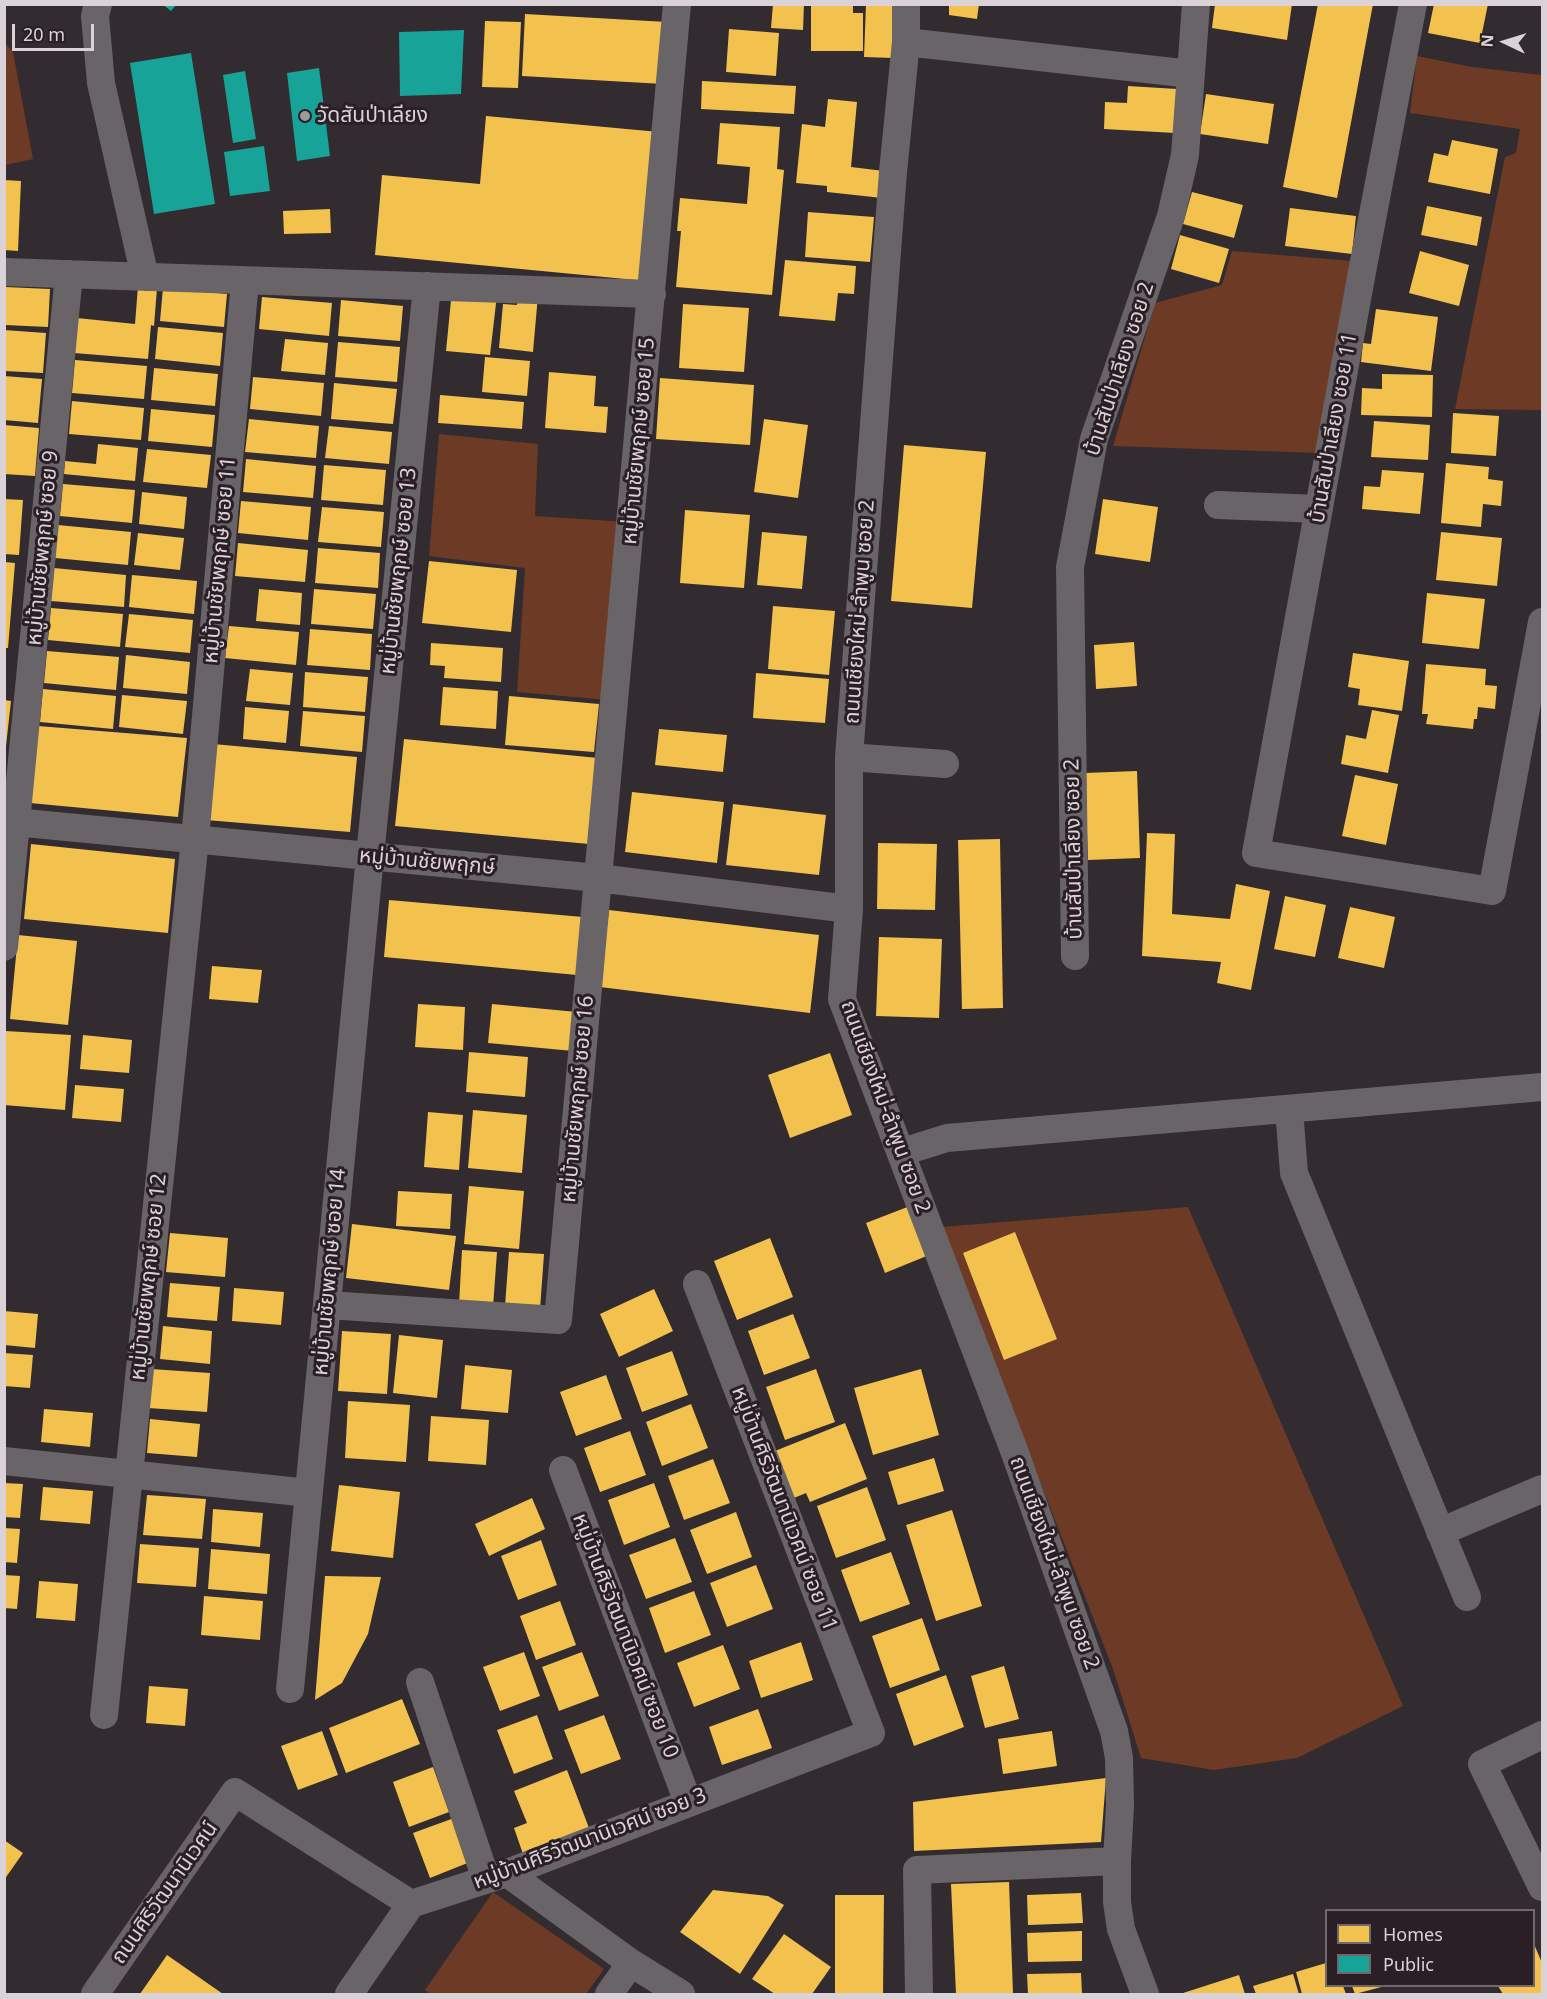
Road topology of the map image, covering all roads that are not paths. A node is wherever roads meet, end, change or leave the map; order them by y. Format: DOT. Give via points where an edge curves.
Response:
graph roads {
  1 [pos="98,4"];
  2 [pos="677,4"];
  3 [pos="906,4"];
  4 [pos="1196,4"];
  5 [pos="1413,4"];
  6 [pos="906,42"];
  7 [pos="1191,74"];
  8 [pos="4,272"];
  9 [pos="69,274"];
  10 [pos="145,277"];
  11 [pos="245,280"];
  12 [pos="427,286"];
  13 [pos="652,294"];
  14 [pos="1218,505"];
  15 [pos="1319,509"];
  16 [pos="1542,622"];
  17 [pos="1538,670"];
  18 [pos="849,757"];
  19 [pos="945,764"];
  20 [pos="11,822"];
  21 [pos="195,839"];
  22 [pos="370,856"];
  23 [pos="598,878"];
  24 [pos="849,909"];
  25 [pos="4,947"];
  26 [pos="1075,956"];
  27 [pos="1542,1087"];
  28 [pos="1289,1109"];
  29 [pos="902,1152"];
  30 [pos="697,1284"];
  31 [pos="327,1305"];
  32 [pos="4,1461"];
  33 [pos="562,1470"];
  34 [pos="129,1474"];
  35 [pos="1542,1489"];
  36 [pos="309,1493"];
  37 [pos="1440,1532"];
  38 [pos="1467,1597"];
  39 [pos="420,1682"];
  40 [pos="290,1689"];
  41 [pos="104,1715"];
  42 [pos="871,1733"];
  43 [pos="1542,1736"];
  44 [pos="688,1802"];
  45 [pos="1117,1861"];
  46 [pos="497,1876"];
  47 [pos="1542,1887"];
  48 [pos="411,1904"];
  49 [pos="631,1963"];
  50 [pos="95,1995"];
  51 [pos="348,1995"];
  52 [pos="609,1995"];
  53 [pos="681,1995"];
  54 [pos="919,1995"];
  55 [pos="1145,1995"];
  1 -- 10 [label="street" via="95,16 101,83"];
  2 -- 13 [label="street, หมู่บ้านชัยพฤกษ์ ซอย 15"];
  3 -- 6 [label="street, ถนนเชียงใหม่-ลำพูน ซอย 2"];
  4 -- 7 [label="street, บ้านสันป่าเลียง ซอย 2"];
  5 -- 15 [label="street, บ้านสันป่าเลียง ซอย 11"];
  6 -- 7 [label="street"];
  6 -- 18 [label="street, ถนนเชียงใหม่-ลำพูน ซอย 2"];
  7 -- 26 [label="street, บ้านสันป่าเลียง ซอย 2" via="1185,155 1171,216 1094,439 1070,567"];
  8 -- 9 [label="street"];
  9 -- 10 [label="street"];
  9 -- 20 [label="street, หมู่บ้านชัยพฤกษ์ ซอย 9"];
  10 -- 11 [label="street"];
  11 -- 12 [label="street"];
  11 -- 21 [label="street, หมู่บ้านชัยพฤกษ์ ซอย 11"];
  12 -- 13 [label="street"];
  12 -- 22 [label="street, หมู่บ้านชัยพฤกษ์ ซอย 13"];
  13 -- 23 [label="street, หมู่บ้านชัยพฤกษ์ ซอย 15"];
  14 -- 15 [label="street"];
  15 -- 17 [label="street, บ้านสันป่าเลียง ซอย 11" via="1256,853 1492,891"];
  16 -- 17 [label="street"];
  18 -- 19 [label="street"];
  18 -- 24 [label="street, ถนนเชียงใหม่-ลำพูน ซอย 2"];
  20 -- 21 [label="street, หมู่บ้านชัยพฤกษ์"];
  20 -- 25 [label="street, หมู่บ้านชัยพฤกษ์ ซอย 9"];
  21 -- 22 [label="street, หมู่บ้านชัยพฤกษ์"];
  21 -- 34 [label="street, หมู่บ้านชัยพฤกษ์ ซอย 12"];
  22 -- 23 [label="street, หมู่บ้านชัยพฤกษ์"];
  22 -- 31 [label="street, หมู่บ้านชัยพฤกษ์ ซอย 14"];
  23 -- 24 [label="street, หมู่บ้านชัยพฤกษ์"];
  23 -- 31 [label="street, หมู่บ้านชัยพฤกษ์ ซอย 16" via="558,1320"];
  24 -- 29 [label="street, ถนนเชียงใหม่-ลำพูน ซอย 2" via="842,999"];
  27 -- 28 [label="street"];
  28 -- 29 [label="street" via="947,1138"];
  28 -- 37 [label="street" via="1294,1173"];
  29 -- 45 [label="street, ถนนเชียงใหม่-ลำพูน ซอย 2" via="1114,1731 1119,1758"];
  30 -- 42 [label="street, หมู่บ้านศิริวัฒนานิเวศน์ ซอย 11"];
  31 -- 36 [label="street, หมู่บ้านชัยพฤกษ์ ซอย 14"];
  32 -- 34 [label="street"];
  33 -- 44 [label="street, หมู่บ้านศิริวัฒนานิเวศน์ ซอย 10"];
  34 -- 36 [label="street"];
  34 -- 41 [label="street, หมู่บ้านชัยพฤกษ์ ซอย 12"];
  35 -- 37 [label="street"];
  36 -- 40 [label="street, หมู่บ้านชัยพฤกษ์ ซอย 14"];
  37 -- 38 [label="street"];
  39 -- 46 [label="street"];
  42 -- 44 [label="street, หมู่บ้านศิริวัฒนานิเวศน์ ซอย 3"];
  43 -- 47 [label="street" via="1482,1764"];
  44 -- 46 [label="street, หมู่บ้านศิริวัฒนานิเวศน์ ซอย 3"];
  45 -- 54 [label="street" via="917,1870"];
  45 -- 55 [label="street, ถนนเชียงใหม่-ลำพูน ซอย 2" via="1121,1929"];
  46 -- 48 [label="street, หมู่บ้านศิริวัฒนานิเวศน์ ซอย 3"];
  46 -- 49 [label="street"];
  48 -- 50 [label="street, ถนนศิริวัฒนานิเวศน์" via="235,1792"];
  48 -- 51 [label="street"];
  49 -- 52 [label="street"];
  49 -- 53 [label="street"];
}
